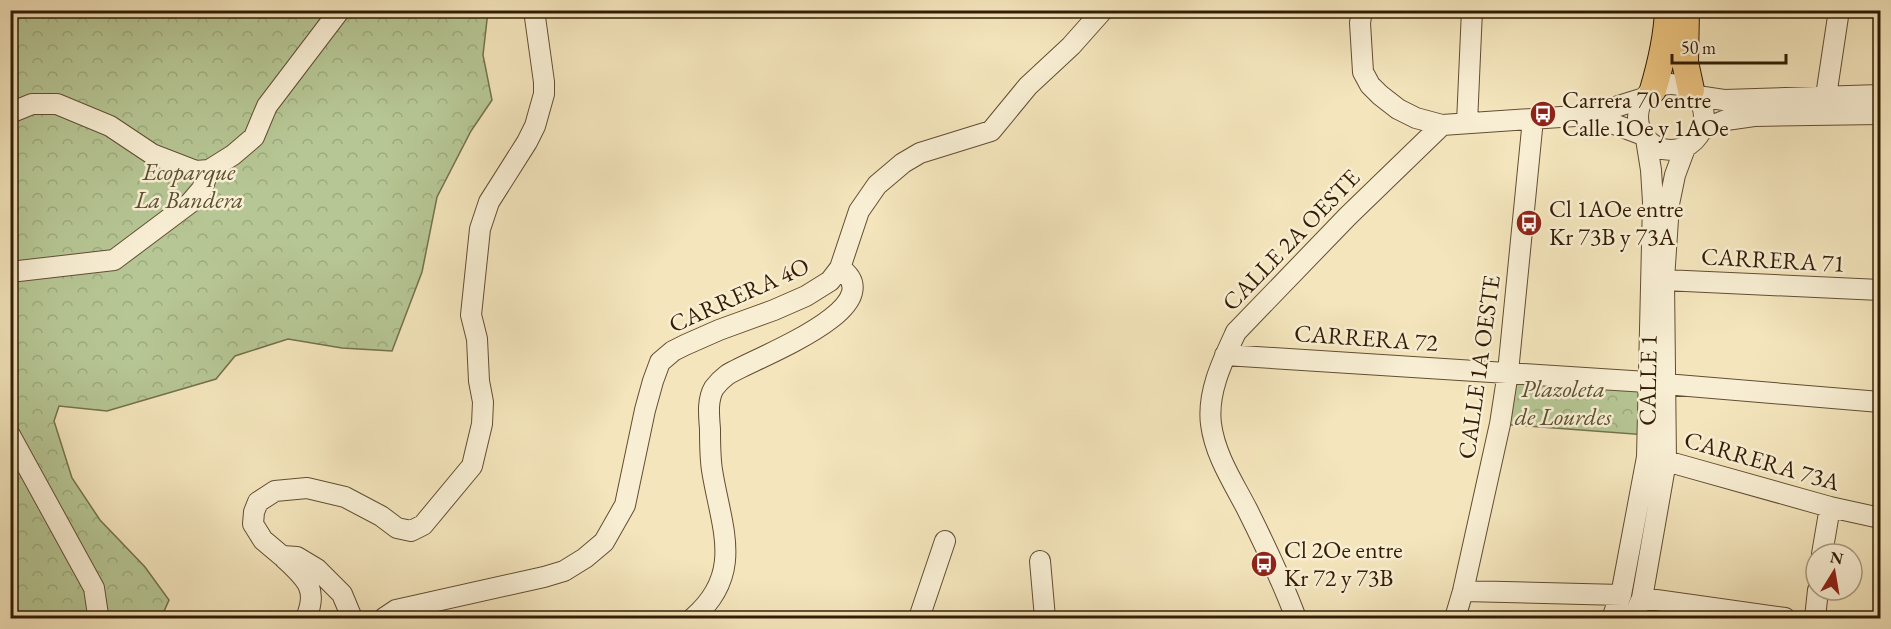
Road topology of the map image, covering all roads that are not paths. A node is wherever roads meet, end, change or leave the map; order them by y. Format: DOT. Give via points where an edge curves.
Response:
graph roads {
  1 [pos="340,10"];
  2 [pos="534,10"];
  3 [pos="1103,10"];
  4 [pos="1362,10"];
  5 [pos="1472,10"];
  6 [pos="1668,10"];
  7 [pos="1686,10"];
  8 [pos="1839,10"];
  9 [pos="1694,93"];
  10 [pos="1648,94"];
  11 [pos="1881,94"];
  12 [pos="1826,96"];
  13 [pos="10,113"];
  14 [pos="1881,114"];
  15 [pos="1590,115"];
  16 [pos="1533,119"];
  17 [pos="1454,124"];
  18 [pos="1702,130"];
  19 [pos="1644,137"];
  20 [pos="1685,148"];
  21 [pos="209,170"];
  22 [pos="840,268"];
  23 [pos="10,272"];
  24 [pos="1664,280"];
  25 [pos="1881,290"];
  26 [pos="1225,355"];
  27 [pos="1508,372"];
  28 [pos="1656,383"];
  29 [pos="1881,402"];
  30 [pos="10,435"];
  31 [pos="1666,460"];
  32 [pos="1830,507"];
  33 [pos="1881,519"];
  34 [pos="945,541"];
  35 [pos="1824,542"];
  36 [pos="282,556"];
  37 [pos="1041,561"];
  38 [pos="1463,591"];
  39 [pos="1621,596"];
  40 [pos="1642,598"];
  41 [pos="1817,602"];
  42 [pos="95,618"];
  43 [pos="306,618"];
  44 [pos="352,618"];
  45 [pos="384,618"];
  46 [pos="693,618"];
  47 [pos="919,618"];
  48 [pos="1045,618"];
  49 [pos="1296,618"];
  50 [pos="1455,618"];
  51 [pos="1612,618"];
  52 [pos="1633,618"];
  53 [pos="1785,618"];
  54 [pos="1815,618"];
  1 -- 21 [label="street" via="267,106 254,137"];
  2 -- 36 [label="street" via="544,94 535,126 489,202 480,229 471,315 483,402 472,466 423,525 411,531 397,528 345,497 307,488 275,491 258,502 254,524 263,540"];
  3 -- 22 [label="street, CARRERA 4O" via="1028,86 991,131 920,153 877,185 859,211"];
  4 -- 17 [label="street" via="1361,57 1370,85 1398,109 1416,118"];
  5 -- 17 [label="street"];
  6 -- 10 [label="main road" via="1668,34"];
  7 -- 9 [label="main road" via="1685,62"];
  8 -- 12 [label="street"];
  9 -- 10 [label="street" via="1672,84"];
  9 -- 12 [label="street" via="1724,100"];
  9 -- 18 [label="street" via="1705,115"];
  10 -- 15 [label="street"];
  10 -- 19 [label="street" via="1638,116"];
  11 -- 12 [label="street"];
  13 -- 21 [label="street" via="32,104 57,104 110,126 152,154 196,171"];
  14 -- 18 [label="street" via="1754,116 1726,120"];
  15 -- 16 [label="street"];
  15 -- 19 [label="street"];
  16 -- 17 [label="street"];
  16 -- 27 [label="street, CALLE 1A OESTE"];
  17 -- 26 [label="street, CALLE 2A OESTE" via="1348,216 1236,332"];
  18 -- 20 [label="street"];
  19 -- 20 [label="street" via="1661,149"];
  19 -- 28 [label="street, CALLE 1" via="1653,202"];
  20 -- 24 [label="street, CALLE 1" via="1669,204"];
  21 -- 23 [label="street" via="202,189 190,203 114,260"];
  22 -- 45 [label="street, CARRERA 4O" via="830,281 806,296 685,345 660,362 645,410 625,505 604,542 585,558 564,572 396,610"];
  22 -- 46 [label="street" via="850,276 854,288 850,301 838,315 726,375 714,388 709,406 711,468 727,546 722,580 709,605"];
  24 -- 25 [label="street, CARRERA 71"];
  24 -- 28 [label="street, CALLE 1"];
  26 -- 27 [label="street, CARRERA 72"];
  26 -- 49 [label="street, CALLE 2A OESTE" via="1213,391 1211,423 1217,450 1281,579"];
  27 -- 28 [label="street, CARRERA 72"];
  27 -- 38 [label="street, CALLE 1A OESTE"];
  28 -- 29 [label="street, CARRERA 72"];
  28 -- 31 [label="street, CALLE 1"];
  28 -- 39 [label="street, CALLE 1" via="1647,457"];
  30 -- 42 [label="street" via="94,588 98,615"];
  31 -- 32 [label="street, CARRERA 73A"];
  31 -- 40 [label="street, CALLE 1"];
  32 -- 33 [label="street, CARRERA 73A"];
  32 -- 35 [label="street"];
  34 -- 47 [label="street"];
  36 -- 43 [label="street" via="312,591"];
  36 -- 44 [label="street" via="297,557 317,569 342,594"];
  37 -- 48 [label="street"];
  38 -- 39 [label="street"];
  38 -- 50 [label="street, CALLE 1A OESTE"];
  39 -- 51 [label="street, CALLE 1"];
  40 -- 52 [label="street, CALLE 1"];
  40 -- 53 [label="street"];
  41 -- 54 [label="street"];
}
